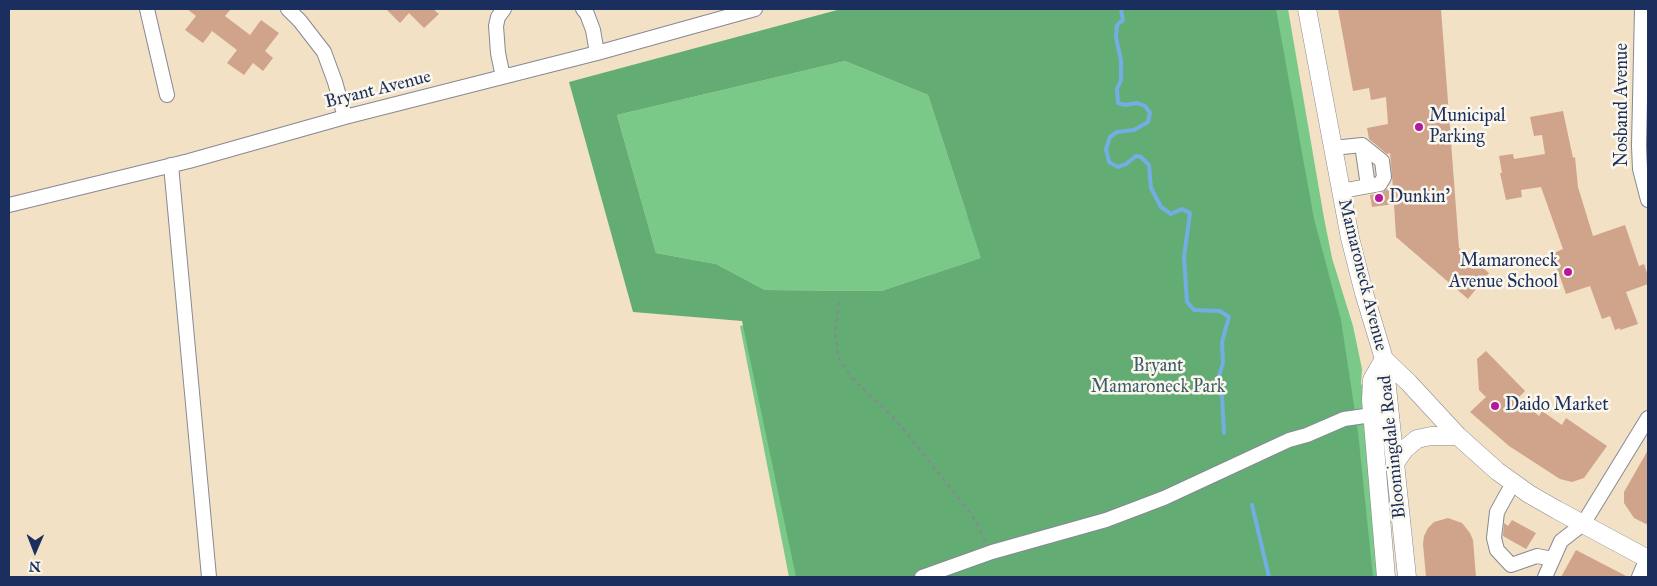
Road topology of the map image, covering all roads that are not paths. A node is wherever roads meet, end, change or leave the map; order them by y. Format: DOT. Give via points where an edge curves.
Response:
graph roads {
  1 [pos="148,9"];
  2 [pos="288,9"];
  3 [pos="504,9"];
  4 [pos="583,9"];
  5 [pos="755,9"];
  6 [pos="1307,9"];
  7 [pos="1642,9"];
  8 [pos="597,53"];
  9 [pos="1644,66"];
  10 [pos="503,77"];
  11 [pos="167,95"];
  12 [pos="345,118"];
  13 [pos="1333,148"];
  14 [pos="172,165"];
  15 [pos="1341,191"];
  16 [pos="1648,200"];
  17 [pos="9,205"];
  18 [pos="1384,359"];
  19 [pos="1372,415"];
  20 [pos="1648,418"];
  21 [pos="1458,436"];
  22 [pos="1395,463"];
  23 [pos="1513,483"];
  24 [pos="1583,524"];
  25 [pos="1648,558"];
  26 [pos="1553,559"];
  27 [pos="209,577"];
  28 [pos="922,577"];
  29 [pos="1386,577"];
  30 [pos="1407,577"];
  31 [pos="1545,577"];
  32 [pos="1639,577"];
  1 -- 11 [label="street"];
  2 -- 12 [label="street" via="324,52"];
  3 -- 10 [label="street" via="496,26"];
  4 -- 8 [label="street" via="593,30"];
  5 -- 8 [label="street, Bryant Avenue"];
  6 -- 13 [label="main road, Mamaroneck Avenue"];
  7 -- 9 [label="street, Nosband Avenue"];
  8 -- 10 [label="street, Bryant Avenue"];
  9 -- 16 [label="street, Nosband Avenue" via="1639,146 1640,169"];
  10 -- 12 [label="street, Bryant Avenue"];
  12 -- 14 [label="street, Bryant Avenue"];
  13 -- 15 [label="main road, Mamaroneck Avenue"];
  13 -- 15 [label="street" via="1362,145 1382,161 1384,177 1380,184"];
  14 -- 17 [label="street, Bryant Avenue"];
  14 -- 27 [label="street"];
  15 -- 18 [label="main road, Mamaroneck Avenue" via="1350,238"];
  18 -- 19 [label="main road, Bloomingdale Road" via="1372,380"];
  18 -- 21 [label="main road, Mamaroneck Avenue"];
  18 -- 22 [label="main road, Bloomingdale Road"];
  19 -- 28 [label="street" via="1344,419 1288,440 1164,498 1106,520 992,552"];
  19 -- 29 [label="main road, Bloomingdale Road"];
  20 -- 24 [label="street"];
  21 -- 22 [label="main road" via="1417,439"];
  21 -- 23 [label="main road, Mamaroneck Avenue"];
  22 -- 30 [label="main road, Bloomingdale Road"];
  23 -- 24 [label="main road, Mamaroneck Avenue"];
  23 -- 26 [label="street" via="1497,512 1494,538 1498,550 1511,565 1537,556"];
  24 -- 25 [label="main road, Mamaroneck Avenue"];
  24 -- 26 [label="street" via="1561,542"];
  25 -- 32 [label="street"];
  26 -- 31 [label="street"];
}
